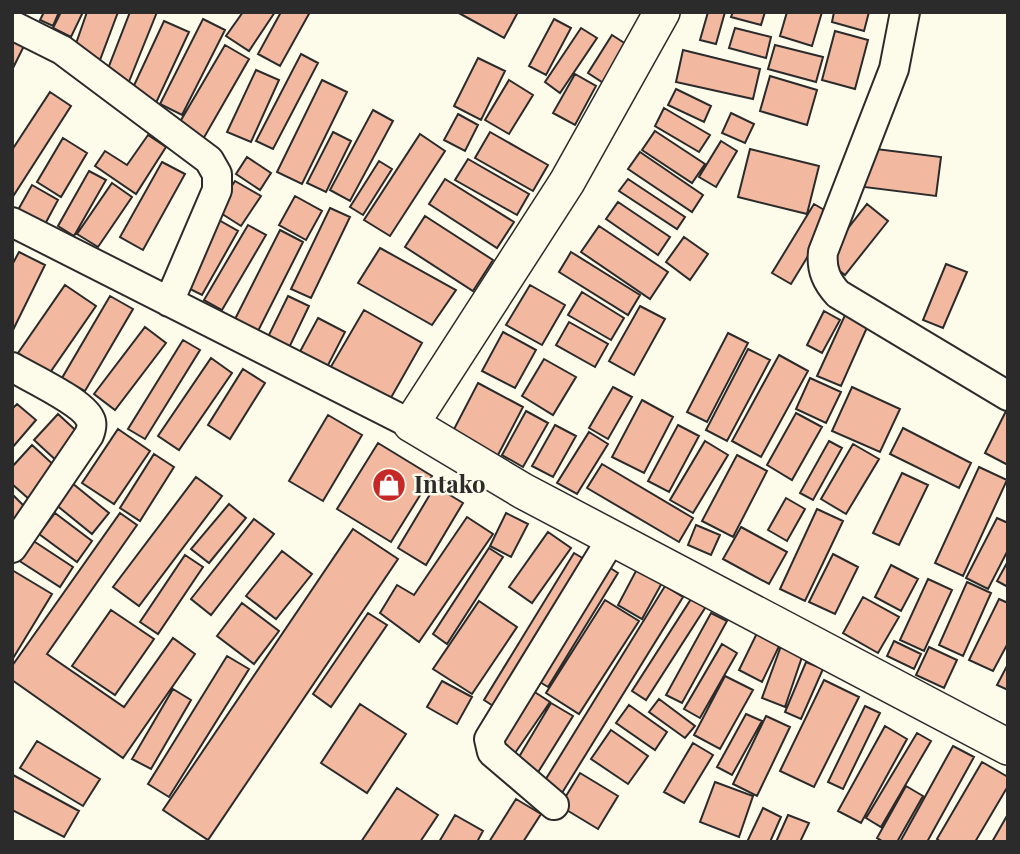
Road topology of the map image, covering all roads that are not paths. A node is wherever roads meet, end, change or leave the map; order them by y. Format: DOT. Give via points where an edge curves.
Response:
graph roads {
  1 [pos="662,12"];
  2 [pos="905,12"];
  3 [pos="12,25"];
  4 [pos="12,222"];
  5 [pos="169,302"];
  6 [pos="12,367"];
  7 [pos="1008,396"];
  8 [pos="411,424"];
  9 [pos="612,538"];
  10 [pos="12,548"];
  11 [pos="1008,747"];
  12 [pos="554,806"];
  1 -- 8 [label="street" via="566,182"];
  2 -- 7 [label="street" via="894,69 823,252 824,270 838,295"];
  3 -- 5 [label="street" via="62,50 214,166 217,190"];
  4 -- 5 [label="street"];
  5 -- 8 [label="street"];
  6 -- 10 [label="street" via="80,407 92,426"];
  8 -- 9 [label="street"];
  9 -- 11 [label="street"];
  9 -- 12 [label="street" via="489,739 492,752"];
}
